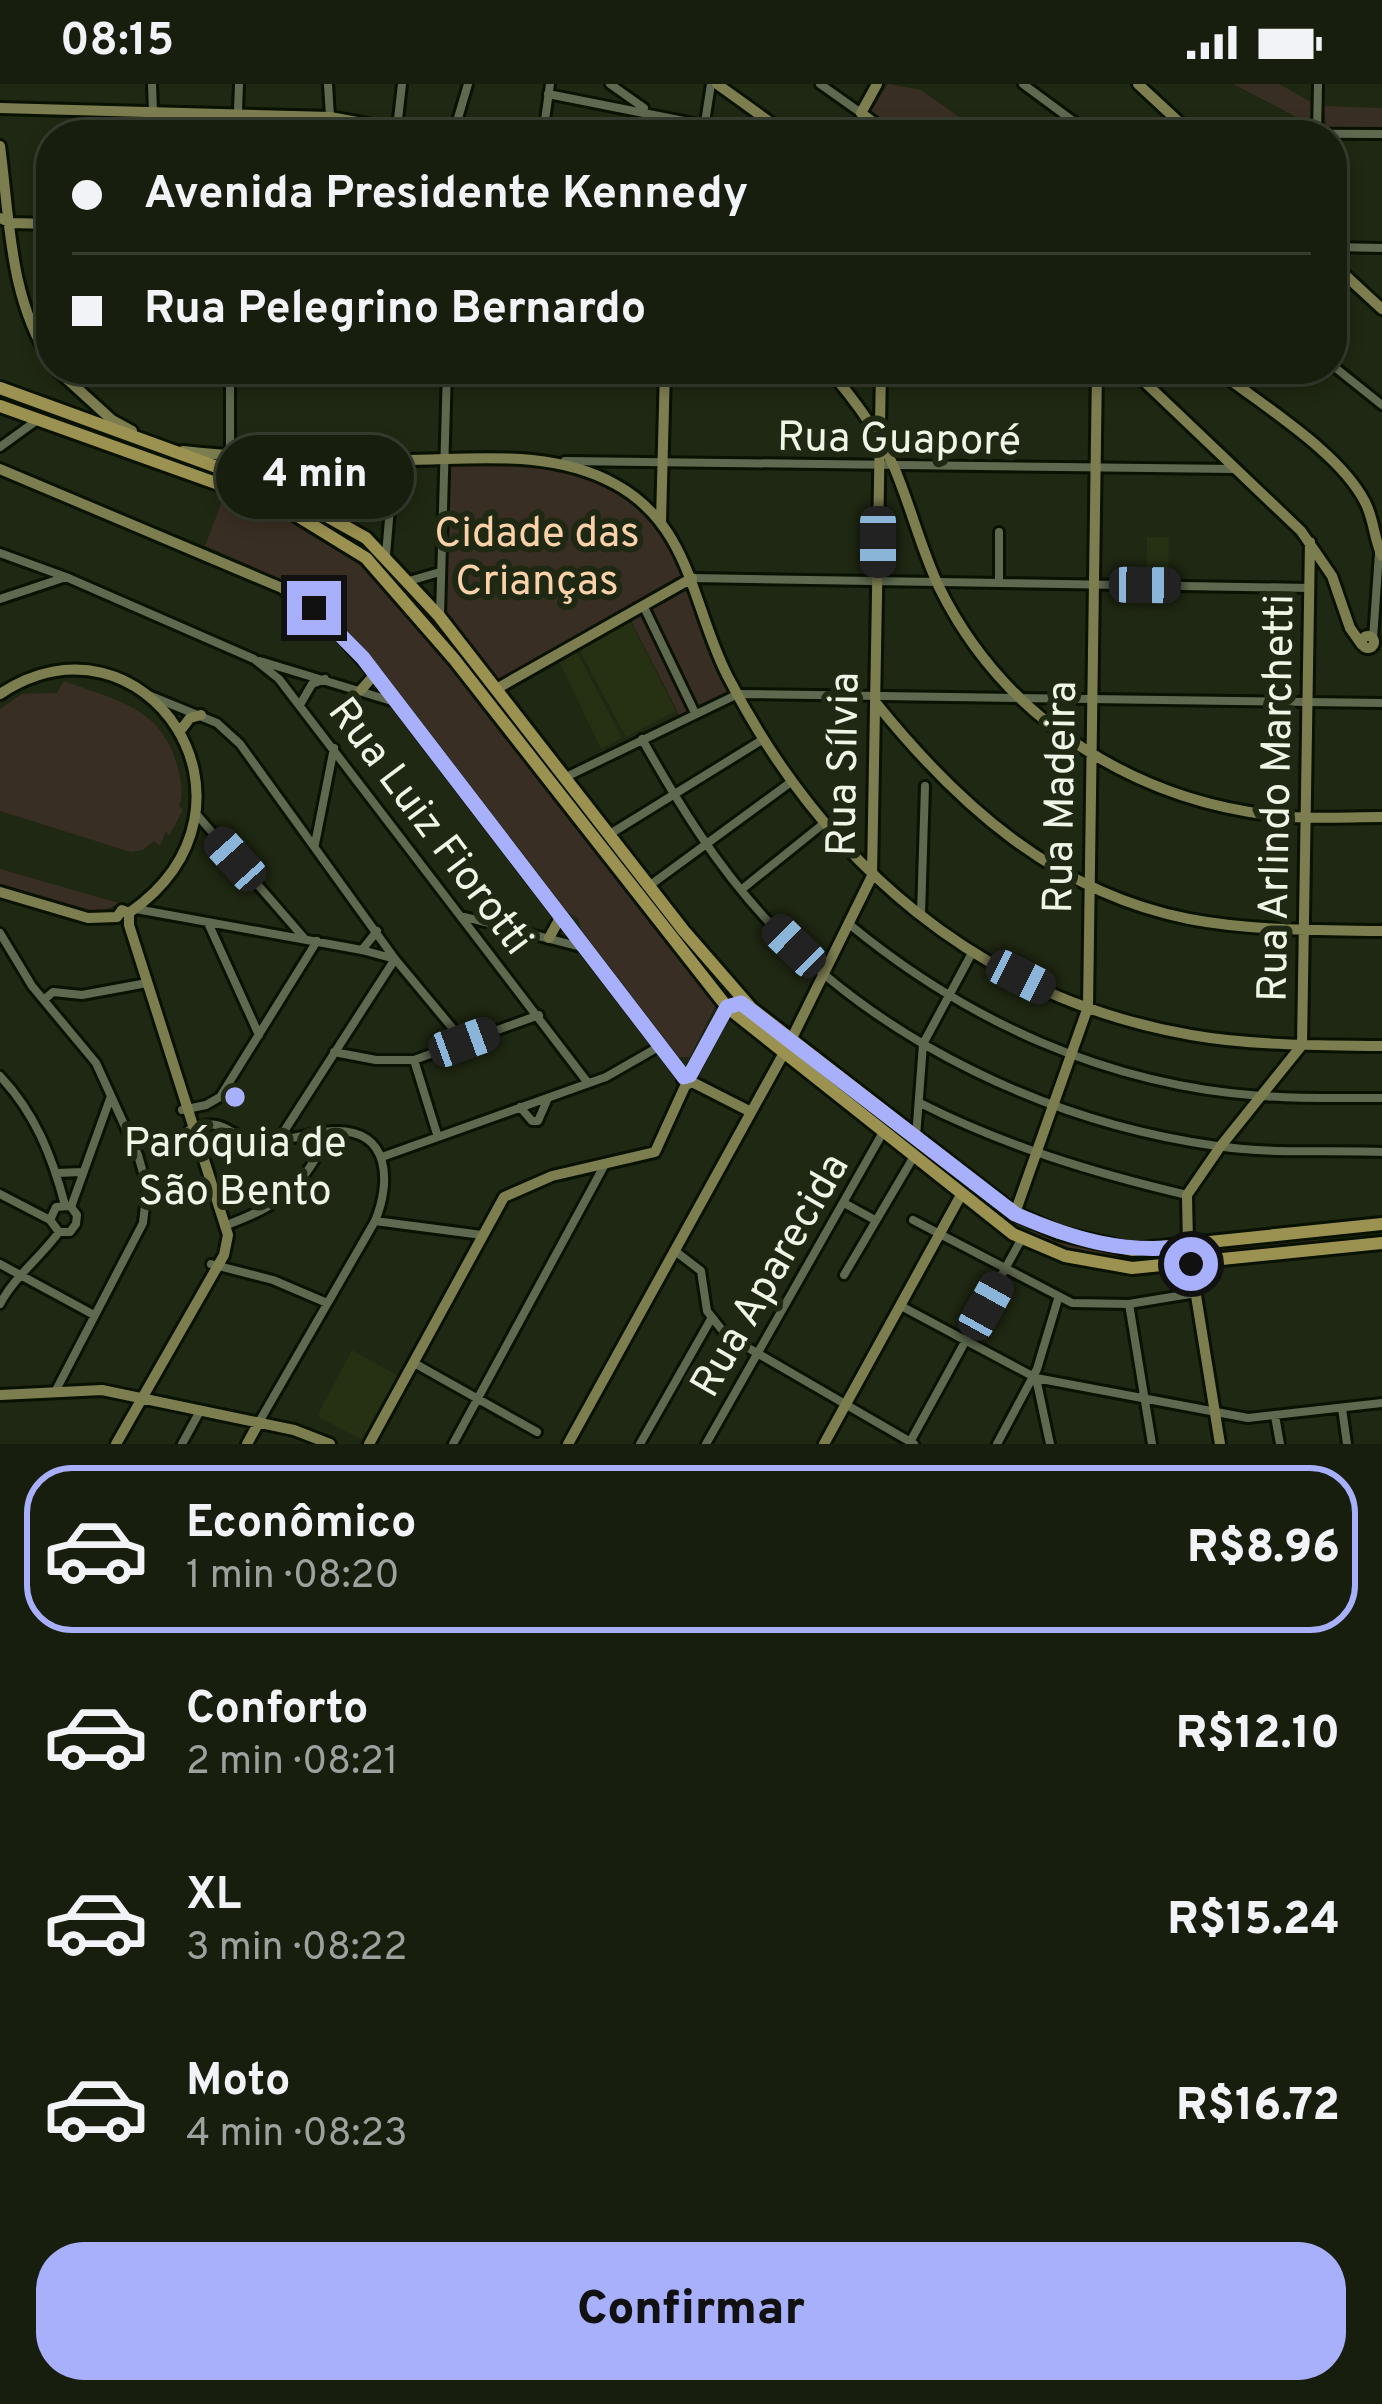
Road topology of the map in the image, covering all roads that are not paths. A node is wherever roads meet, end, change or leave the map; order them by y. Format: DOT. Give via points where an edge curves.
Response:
graph roads {
  1 [pos="152,84"];
  2 [pos="238,84"];
  3 [pos="328,84"];
  4 [pos="402,84"];
  5 [pos="468,84"];
  6 [pos="610,84"];
  7 [pos="714,84"];
  8 [pos="820,84"];
  9 [pos="877,84"];
  10 [pos="1023,84"];
  11 [pos="1138,84"];
  12 [pos="1318,84"];
  13 [pos="549,89"];
  14 [pos="0,108"];
  15 [pos="153,111"];
  16 [pos="238,113"];
  17 [pos="650,113"];
  18 [pos="861,113"];
  19 [pos="329,117"];
  20 [pos="238,120"];
  21 [pos="348,120"];
  22 [pos="398,120"];
  23 [pos="457,120"];
  24 [pos="545,120"];
  25 [pos="672,120"];
  26 [pos="706,120"];
  27 [pos="766,120"];
  28 [pos="870,120"];
  29 [pos="1072,120"];
  30 [pos="1177,120"];
  31 [pos="1317,120"];
  32 [pos="1347,134"];
  33 [pos="1382,134"];
  34 [pos="0,146"];
  35 [pos="5,220"];
  36 [pos="36,223"];
  37 [pos="1347,247"];
  38 [pos="1382,248"];
  39 [pos="6,258"];
  40 [pos="1347,277"];
  41 [pos="1382,309"];
  42 [pos="35,335"];
  43 [pos="1347,377"];
  44 [pos="230,384"];
  45 [pos="447,384"];
  46 [pos="664,384"];
  47 [pos="839,384"];
  48 [pos="881,384"];
  49 [pos="1097,384"];
  50 [pos="1147,384"];
  51 [pos="1235,384"];
  52 [pos="71,386"];
  53 [pos="0,388"];
  54 [pos="48,405"];
  55 [pos="1382,405"];
  56 [pos="0,406"];
  57 [pos="37,420"];
  58 [pos="879,436"];
  59 [pos="148,440"];
  60 [pos="0,447"];
  61 [pos="173,450"];
  62 [pos="230,456"];
  63 [pos="394,460"];
  64 [pos="446,460"];
  65 [pos="558,461"];
  66 [pos="663,464"];
  67 [pos="878,466"];
  68 [pos="893,466"];
  69 [pos="0,469"];
  70 [pos="1096,470"];
  71 [pos="1239,470"];
  72 [pos="662,521"];
  73 [pos="999,532"];
  74 [pos="1310,542"];
  75 [pos="0,554"];
  76 [pos="1380,554"];
  77 [pos="386,555"];
  78 [pos="440,572"];
  79 [pos="66,577"];
  80 [pos="692,578"];
  81 [pos="878,580"];
  82 [pos="999,580"];
  83 [pos="409,581"];
  84 [pos="936,581"];
  85 [pos="1096,584"];
  86 [pos="1310,588"];
  87 [pos="396,590"];
  88 [pos="0,599"];
  89 [pos="643,604"];
  90 [pos="440,616"];
  91 [pos="422,622"];
  92 [pos="1372,642"];
  93 [pos="254,659"];
  94 [pos="375,674"];
  95 [pos="326,679"];
  96 [pos="498,688"];
  97 [pos="361,690"];
  98 [pos="0,694"];
  99 [pos="145,694"];
  100 [pos="738,694"];
  101 [pos="1014,697"];
  102 [pos="1093,698"];
  103 [pos="876,700"];
  104 [pos="396,702"];
  105 [pos="301,703"];
  106 [pos="1309,703"];
  107 [pos="1382,703"];
  108 [pos="694,713"];
  109 [pos="201,715"];
  110 [pos="180,731"];
  111 [pos="641,739"];
  112 [pos="762,740"];
  113 [pos="334,748"];
  114 [pos="1090,754"];
  115 [pos="566,777"];
  116 [pos="791,782"];
  117 [pos="925,786"];
  118 [pos="673,795"];
  119 [pos="198,815"];
  120 [pos="320,817"];
  121 [pos="1382,817"];
  122 [pos="1308,818"];
  123 [pos="299,823"];
  124 [pos="823,824"];
  125 [pos="212,833"];
  126 [pos="192,834"];
  127 [pos="610,834"];
  128 [pos="315,845"];
  129 [pos="706,845"];
  130 [pos="872,876"];
  131 [pos="1088,884"];
  132 [pos="650,886"];
  133 [pos="741,890"];
  134 [pos="2,894"];
  135 [pos="281,912"];
  136 [pos="921,915"];
  137 [pos="126,917"];
  138 [pos="463,917"];
  139 [pos="560,918"];
  140 [pos="850,923"];
  141 [pos="209,924"];
  142 [pos="503,926"];
  143 [pos="1306,930"];
  144 [pos="377,931"];
  145 [pos="1382,931"];
  146 [pos="0,933"];
  147 [pos="268,933"];
  148 [pos="549,938"];
  149 [pos="305,939"];
  150 [pos="317,941"];
  151 [pos="581,947"];
  152 [pos="489,948"];
  153 [pos="362,950"];
  154 [pos="973,951"];
  155 [pos="395,959"];
  156 [pos="824,972"];
  157 [pos="722,976"];
  158 [pos="144,984"];
  159 [pos="82,995"];
  160 [pos="949,997"];
  161 [pos="45,1000"];
  162 [pos="727,1007"];
  163 [pos="1088,1007"];
  164 [pos="751,1008"];
  165 [pos="54,1010"];
  166 [pos="539,1015"];
  167 [pos="259,1035"];
  168 [pos="785,1036"];
  169 [pos="464,1042"];
  170 [pos="923,1043"];
  171 [pos="1302,1045"];
  172 [pos="660,1046"];
  173 [pos="1382,1046"];
  174 [pos="334,1052"];
  175 [pos="783,1055"];
  176 [pos="1070,1055"];
  177 [pos="414,1060"];
  178 [pos="0,1076"];
  179 [pos="688,1079"];
  180 [pos="588,1083"];
  181 [pos="111,1096"];
  182 [pos="1261,1096"];
  183 [pos="548,1097"];
  184 [pos="1382,1098"];
  185 [pos="920,1103"];
  186 [pos="1052,1104"];
  187 [pos="520,1107"];
  188 [pos="186,1110"];
  189 [pos="751,1112"];
  190 [pos="290,1120"];
  191 [pos="126,1129"];
  192 [pos="192,1129"];
  193 [pos="97,1130"];
  194 [pos="330,1131"];
  195 [pos="883,1133"];
  196 [pos="311,1135"];
  197 [pos="437,1135"];
  198 [pos="916,1138"];
  199 [pos="278,1140"];
  200 [pos="1220,1147"];
  201 [pos="1035,1152"];
  202 [pos="1382,1152"];
  203 [pos="382,1157"];
  204 [pos="913,1158"];
  205 [pos="604,1166"];
  206 [pos="82,1172"];
  207 [pos="57,1173"];
  208 [pos="980,1190"];
  209 [pos="0,1194"];
  210 [pos="961,1195"];
  211 [pos="1187,1196"];
  212 [pos="844,1203"];
  213 [pos="68,1206"];
  214 [pos="1015,1214"];
  215 [pos="50,1220"];
  216 [pos="875,1220"];
  217 [pos="913,1220"];
  218 [pos="375,1221"];
  219 [pos="1382,1224"];
  220 [pos="223,1226"];
  221 [pos="1349,1228"];
  222 [pos="59,1232"];
  223 [pos="941,1234"];
  224 [pos="482,1235"];
  225 [pos="1022,1238"];
  226 [pos="1382,1243"];
  227 [pos="1188,1246"];
  228 [pos="1331,1249"];
  229 [pos="674,1250"];
  230 [pos="0,1264"];
  231 [pos="1191,1264"];
  232 [pos="214,1266"];
  233 [pos="1006,1271"];
  234 [pos="20,1275"];
  235 [pos="844,1276"];
  236 [pos="1196,1293"];
  237 [pos="1058,1298"];
  238 [pos="0,1304"];
  239 [pos="327,1304"];
  240 [pos="1129,1304"];
  241 [pos="901,1306"];
  242 [pos="94,1315"];
  243 [pos="711,1319"];
  244 [pos="966,1342"];
  245 [pos="757,1354"];
  246 [pos="414,1363"];
  247 [pos="1035,1378"];
  248 [pos="56,1392"];
  249 [pos="0,1395"];
  250 [pos="1143,1396"];
  251 [pos="142,1397"];
  252 [pos="478,1399"];
  253 [pos="1382,1402"];
  254 [pos="845,1405"];
  255 [pos="1342,1408"];
  256 [pos="200,1409"];
  257 [pos="1214,1411"];
  258 [pos="1275,1416"];
  259 [pos="259,1422"];
  260 [pos="537,1432"];
  261 [pos="572,1442"];
  262 [pos="911,1443"];
  263 [pos="1050,1443"];
  264 [pos="116,1444"];
  265 [pos="182,1444"];
  266 [pos="247,1444"];
  267 [pos="330,1444"];
  268 [pos="369,1444"];
  269 [pos="454,1444"];
  270 [pos="640,1444"];
  271 [pos="706,1444"];
  272 [pos="824,1444"];
  273 [pos="997,1444"];
  274 [pos="1060,1444"];
  275 [pos="1152,1444"];
  276 [pos="1220,1444"];
  277 [pos="1280,1444"];
  278 [pos="1347,1444"];
  1 -- 15 [label="street"];
  2 -- 16 [label="street"];
  3 -- 19 [label="street"];
  4 -- 22 [label="street"];
  5 -- 23 [label="street"];
  6 -- 17 [label="street"];
  7 -- 26 [label="street"];
  7 -- 27 [label="street"];
  8 -- 18 [label="street"];
  9 -- 18 [label="street"];
  10 -- 29 [label="street"];
  11 -- 30 [label="street"];
  12 -- 31 [label="street"];
  13 -- 17 [label="street"];
  13 -- 24 [label="street"];
  14 -- 15 [label="street"];
  15 -- 16 [label="street"];
  16 -- 19 [label="street"];
  16 -- 20 [label="street"];
  17 -- 25 [label="street"];
  18 -- 28 [label="street"];
  19 -- 21 [label="street"];
  32 -- 33 [label="street"];
  34 -- 35 [label="street"];
  35 -- 36 [label="street"];
  35 -- 39 [label="street"];
  37 -- 38 [label="street"];
  39 -- 42 [label="street"];
  40 -- 41 [label="street"];
  43 -- 55 [label="street"];
  44 -- 62 [label="street"];
  45 -- 64 [label="street"];
  46 -- 66 [label="street"];
  47 -- 58 [label="street"];
  48 -- 58 [label="street, Rua Sílvia"];
  49 -- 70 [label="street, Rua Madeira"];
  50 -- 71 [label="street"];
  51 -- 76 [label="street" via="1352,482"];
  52 -- 54 [label="street"];
  52 -- 59 [label="street"];
  53 -- 54 [label="main road"];
  54 -- 59 [label="main road"];
  56 -- 57 [label="main road"];
  57 -- 60 [label="street"];
  57 -- 87 [label="main road" via="283,507 366,558"];
  58 -- 67 [label="street, Rua Sílvia"];
  58 -- 68 [label="street"];
  59 -- 61 [label="main road"];
  61 -- 62 [label="street"];
  61 -- 77 [label="main road" via="294,496"];
  62 -- 63 [label="street"];
  63 -- 64 [label="street"];
  63 -- 77 [label="street"];
  64 -- 65 [label="street"];
  64 -- 78 [label="street"];
  65 -- 66 [label="street, Rua Guaporé"];
  65 -- 72 [label="street" via="611,482"];
  66 -- 67 [label="street, Rua Guaporé"];
  66 -- 72 [label="street"];
  67 -- 68 [label="street, Rua Guaporé"];
  67 -- 81 [label="street, Rua Sílvia"];
  68 -- 70 [label="street, Rua Guaporé"];
  68 -- 84 [label="street"];
  69 -- 94 [label="street" via="282,588 329,622"];
  70 -- 71 [label="street, Rua Guaporé"];
  70 -- 85 [label="street, Rua Madeira"];
  71 -- 74 [label="street"];
  72 -- 80 [label="street"];
  73 -- 82 [label="street"];
  74 -- 86 [label="street, Rua Arlindo Marchetti"];
  74 -- 92 [label="street" via="1350,628"];
  75 -- 79 [label="street, Rua Luiz Fiorotti"];
  76 -- 92 [label="street"];
  77 -- 83 [label="main road"];
  78 -- 83 [label="street"];
  78 -- 90 [label="street"];
  79 -- 88 [label="street"];
  79 -- 93 [label="street, Rua Luiz Fiorotti"];
  80 -- 81 [label="street"];
  80 -- 89 [label="street"];
  80 -- 100 [label="street"];
  81 -- 84 [label="street"];
  81 -- 103 [label="street, Rua Sílvia"];
  82 -- 84 [label="street"];
  82 -- 85 [label="street"];
  83 -- 87 [label="main road"];
  83 -- 90 [label="main road"];
  84 -- 101 [label="street"];
  85 -- 86 [label="street"];
  85 -- 102 [label="street, Rua Madeira"];
  86 -- 106 [label="street, Rua Arlindo Marchetti"];
  87 -- 91 [label="main road"];
  89 -- 96 [label="street"];
  89 -- 108 [label="street"];
  90 -- 91 [label="main road"];
  90 -- 96 [label="main road"];
  91 -- 162 [label="main road"];
  93 -- 95 [label="street"];
  93 -- 105 [label="street, Rua Luiz Fiorotti"];
  94 -- 97 [label="street"];
  94 -- 104 [label="street"];
  95 -- 97 [label="street"];
  95 -- 105 [label="street" via="312,684"];
  96 -- 115 [label="main road"];
  97 -- 104 [label="street"];
  98 -- 99 [label="street" via="57,670 96,673"];
  99 -- 109 [label="street"];
  99 -- 110 [label="street"];
  100 -- 103 [label="street"];
  100 -- 108 [label="street"];
  100 -- 112 [label="street"];
  101 -- 102 [label="street"];
  101 -- 103 [label="street"];
  101 -- 114 [label="street"];
  102 -- 106 [label="street"];
  102 -- 114 [label="street, Rua Madeira"];
  103 -- 130 [label="street, Rua Sílvia"];
  103 -- 131 [label="street" via="965,802"];
  104 -- 139 [label="street"];
  105 -- 113 [label="street, Rua Luiz Fiorotti"];
  106 -- 107 [label="street"];
  106 -- 122 [label="street, Rua Arlindo Marchetti"];
  108 -- 111 [label="street"];
  109 -- 110 [label="street"];
  109 -- 123 [label="street" via="240,744"];
  110 -- 119 [label="street" via="196,776"];
  111 -- 115 [label="street"];
  111 -- 118 [label="street"];
  112 -- 116 [label="street"];
  112 -- 118 [label="street"];
  113 -- 120 [label="street"];
  113 -- 138 [label="street, Rua Luiz Fiorotti"];
  114 -- 122 [label="street" via="1193,800"];
  114 -- 131 [label="street, Rua Madeira"];
  115 -- 127 [label="main road"];
  116 -- 124 [label="street"];
  116 -- 129 [label="street"];
  117 -- 136 [label="street"];
  118 -- 127 [label="street"];
  118 -- 129 [label="street"];
  119 -- 125 [label="street"];
  119 -- 126 [label="street"];
  120 -- 123 [label="street"];
  120 -- 128 [label="street"];
  121 -- 122 [label="street"];
  122 -- 143 [label="street, Rua Arlindo Marchetti"];
  123 -- 128 [label="street"];
  124 -- 130 [label="street"];
  124 -- 133 [label="street"];
  125 -- 126 [label="street"];
  125 -- 135 [label="street"];
  126 -- 137 [label="street" via="172,874"];
  127 -- 132 [label="main road"];
  128 -- 144 [label="street"];
  129 -- 132 [label="street"];
  129 -- 133 [label="street"];
  130 -- 136 [label="street"];
  130 -- 140 [label="street, Rua Sílvia"];
  131 -- 143 [label="street" via="1185,918"];
  131 -- 163 [label="street, Rua Madeira"];
  132 -- 157 [label="main road"];
  133 -- 156 [label="street"];
  134 -- 137 [label="street" via="88,918"];
  135 -- 147 [label="street"];
  135 -- 149 [label="street"];
  136 -- 154 [label="street"];
  137 -- 141 [label="street"];
  137 -- 158 [label="street"];
  138 -- 142 [label="street"];
  138 -- 152 [label="street, Rua Luiz Fiorotti"];
  139 -- 148 [label="street"];
  139 -- 151 [label="street"];
  140 -- 156 [label="street, Rua Sílvia"];
  140 -- 160 [label="street"];
  141 -- 147 [label="street"];
  141 -- 167 [label="street"];
  142 -- 148 [label="street"];
  142 -- 152 [label="street"];
  143 -- 145 [label="street"];
  143 -- 171 [label="street, Rua Arlindo Marchetti"];
  144 -- 153 [label="street"];
  144 -- 155 [label="street"];
  146 -- 161 [label="street"];
  147 -- 149 [label="street"];
  148 -- 151 [label="street"];
  149 -- 150 [label="street"];
  150 -- 153 [label="street"];
  150 -- 167 [label="street"];
  151 -- 172 [label="street"];
  152 -- 166 [label="street, Rua Luiz Fiorotti"];
  153 -- 155 [label="street"];
  154 -- 160 [label="street"];
  154 -- 163 [label="street"];
  155 -- 169 [label="street"];
  155 -- 174 [label="street"];
  156 -- 168 [label="street, Rua Sílvia"];
  156 -- 170 [label="street"];
  157 -- 162 [label="main road"];
  157 -- 164 [label="main road"];
  158 -- 159 [label="street"];
  158 -- 188 [label="street"];
  159 -- 161 [label="street" via="53,992"];
  159 -- 165 [label="street"];
  160 -- 170 [label="street"];
  160 -- 176 [label="street"];
  161 -- 165 [label="street"];
  162 -- 164 [label="main road"];
  162 -- 175 [label="main road"];
  162 -- 179 [label="street"];
  163 -- 171 [label="street" via="1192,1035"];
  163 -- 176 [label="street, Rua Madeira"];
  164 -- 168 [label="main road"];
  165 -- 181 [label="street"];
  166 -- 169 [label="street"];
  166 -- 180 [label="street, Rua Luiz Fiorotti"];
  167 -- 188 [label="street" via="220,1097"];
  168 -- 175 [label="main road"];
  168 -- 198 [label="main road"];
  169 -- 177 [label="street"];
  170 -- 185 [label="street"];
  170 -- 186 [label="street"];
  171 -- 173 [label="street"];
  171 -- 182 [label="street, Rua Arlindo Marchetti"];
  172 -- 179 [label="street"];
  172 -- 180 [label="street"];
  174 -- 177 [label="street"];
  174 -- 190 [label="street"];
  175 -- 189 [label="street"];
  175 -- 195 [label="main road"];
  176 -- 182 [label="street"];
  176 -- 186 [label="street, Rua Madeira"];
  177 -- 197 [label="street"];
  178 -- 207 [label="street" via="38,1127"];
  179 -- 189 [label="street"];
  179 -- 205 [label="street" via="655,1152"];
  180 -- 183 [label="street"];
  181 -- 191 [label="street"];
  181 -- 193 [label="street"];
  182 -- 184 [label="street"];
  182 -- 200 [label="street, Rua Arlindo Marchetti"];
  183 -- 187 [label="street"];
  183 -- 187 [label="street" via="538,1120"];
  185 -- 198 [label="street"];
  185 -- 201 [label="street"];
  186 -- 200 [label="street"];
  186 -- 201 [label="street, Rua Madeira"];
  187 -- 197 [label="street"];
  188 -- 192 [label="street"];
  189 -- 229 [label="street"];
  190 -- 196 [label="street"];
  190 -- 199 [label="street"];
  191 -- 193 [label="street"];
  191 -- 242 [label="street" via="144,1174 147,1211"];
  192 -- 199 [label="street" via="217,1123 250,1139"];
  192 -- 220 [label="street"];
  193 -- 206 [label="street"];
  194 -- 196 [label="street"];
  194 -- 203 [label="street" via="358,1136"];
  194 -- 220 [label="street" via="287,1195"];
  195 -- 204 [label="main road"];
  195 -- 212 [label="street, Rua Aparecida"];
  196 -- 199 [label="street"];
  197 -- 203 [label="street"];
  198 -- 208 [label="main road"];
  200 -- 202 [label="street"];
  200 -- 211 [label="street, Rua Arlindo Marchetti"];
  201 -- 211 [label="street"];
  201 -- 214 [label="street, Rua Madeira"];
  203 -- 218 [label="street" via="386,1182"];
  204 -- 210 [label="main road"];
  204 -- 216 [label="street"];
  205 -- 224 [label="street" via="509,1193"];
  205 -- 252 [label="street"];
  206 -- 207 [label="street"];
  206 -- 213 [label="street"];
  207 -- 213 [label="street"];
  208 -- 210 [label="main road"];
  208 -- 214 [label="main road"];
  209 -- 215 [label="street"];
  210 -- 223 [label="street"];
  210 -- 225 [label="main road"];
  211 -- 227 [label="street"];
  212 -- 216 [label="street"];
  212 -- 245 [label="street, Rua Aparecida"];
  213 -- 215 [label="street" via="56,1207"];
  213 -- 222 [label="street" via="76,1225"];
  214 -- 225 [label="main road"];
  214 -- 227 [label="main road" via="1112,1247"];
  215 -- 222 [label="street"];
  216 -- 235 [label="street"];
  217 -- 223 [label="street"];
  218 -- 224 [label="street"];
  218 -- 239 [label="street"];
  219 -- 221 [label="main road"];
  220 -- 232 [label="street" via="228,1244"];
  221 -- 227 [label="main road"];
  221 -- 228 [label="main road"];
  222 -- 234 [label="street"];
  223 -- 233 [label="street"];
  223 -- 241 [label="street"];
  224 -- 246 [label="street"];
  225 -- 231 [label="main road" via="1115,1267"];
  225 -- 233 [label="street"];
  226 -- 228 [label="main road"];
  227 -- 231 [label="street"];
  228 -- 231 [label="main road"];
  229 -- 243 [label="street" via="700,1271"];
  229 -- 261 [label="street"];
  230 -- 234 [label="street"];
  231 -- 236 [label="street"];
  232 -- 239 [label="street"];
  232 -- 251 [label="street"];
  233 -- 237 [label="street"];
  233 -- 244 [label="street"];
  234 -- 238 [label="street"];
  234 -- 242 [label="street"];
  236 -- 240 [label="street"];
  236 -- 257 [label="street"];
  237 -- 240 [label="street"];
  237 -- 247 [label="street"];
  239 -- 259 [label="street"];
  240 -- 250 [label="street"];
  241 -- 244 [label="street"];
  241 -- 254 [label="street"];
  242 -- 248 [label="street"];
  243 -- 245 [label="street"];
  243 -- 270 [label="street"];
  244 -- 247 [label="street"];
  244 -- 262 [label="street"];
  245 -- 254 [label="street"];
  245 -- 271 [label="street, Rua Aparecida"];
  246 -- 252 [label="street"];
  246 -- 268 [label="street"];
  247 -- 250 [label="street"];
  247 -- 263 [label="street"];
  247 -- 273 [label="street"];
  248 -- 249 [label="street"];
  248 -- 251 [label="street"];
  250 -- 257 [label="street"];
  250 -- 275 [label="street"];
  251 -- 256 [label="street"];
  251 -- 264 [label="street"];
  252 -- 260 [label="street"];
  252 -- 269 [label="street"];
  253 -- 255 [label="street"];
  254 -- 262 [label="street"];
  254 -- 272 [label="street"];
  255 -- 258 [label="street"];
  255 -- 278 [label="street"];
  256 -- 259 [label="street"];
  256 -- 265 [label="street"];
  257 -- 258 [label="street"];
  257 -- 276 [label="street"];
  258 -- 277 [label="street"];
  259 -- 266 [label="street"];
  259 -- 267 [label="street"];
  263 -- 274 [label="street"];
}
